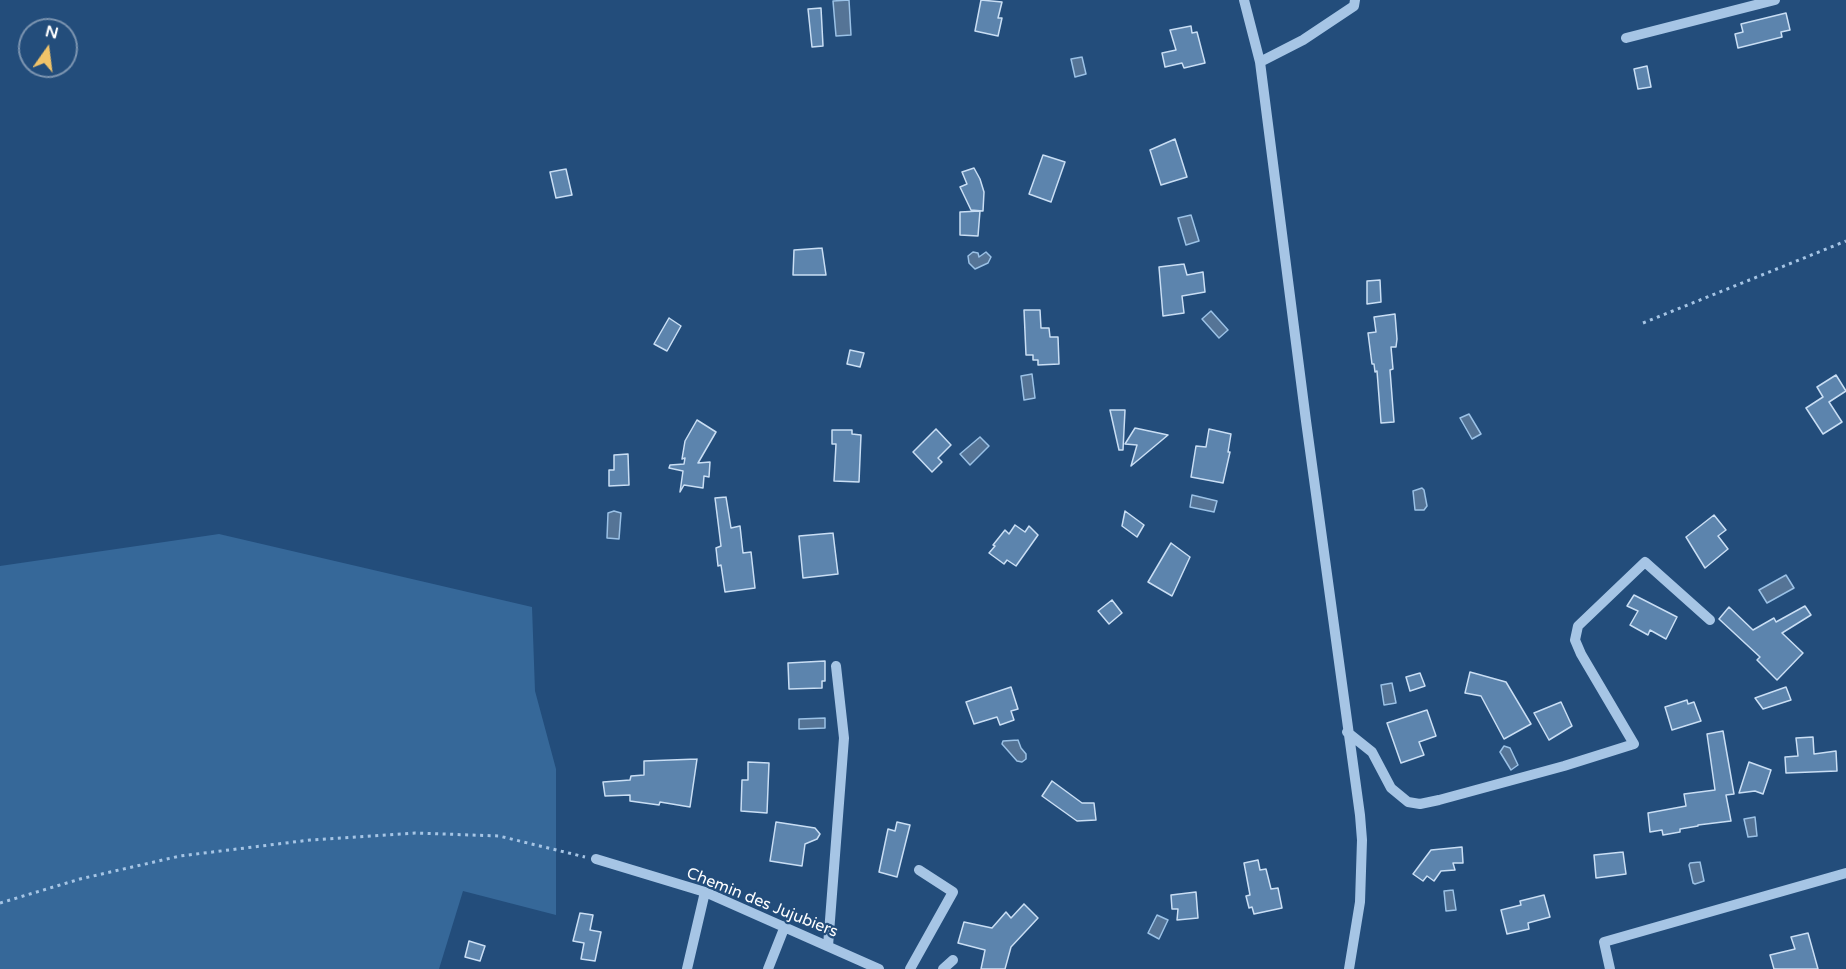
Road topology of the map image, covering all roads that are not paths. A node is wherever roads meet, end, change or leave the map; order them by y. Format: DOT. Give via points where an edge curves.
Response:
graph roads {
  1 [pos="1244,0"];
  2 [pos="1355,0"];
  3 [pos="1775,0"];
  4 [pos="1626,38"];
  5 [pos="1260,62"];
  6 [pos="1710,620"];
  7 [pos="836,666"];
  8 [pos="1347,732"];
  9 [pos="596,859"];
  10 [pos="919,870"];
  11 [pos="1846,873"];
  12 [pos="705,892"];
  13 [pos="784,926"];
  14 [pos="828,946"];
  15 [pos="953,960"];
  16 [pos="687,969"];
  17 [pos="768,969"];
  18 [pos="879,969"];
  19 [pos="910,969"];
  20 [pos="944,969"];
  21 [pos="1349,969"];
  22 [pos="1610,969"];
  1 -- 5 [label="street"];
  2 -- 5 [label="street" via="1354,6 1303,40"];
  3 -- 4 [label="street"];
  5 -- 8 [label="street"];
  6 -- 8 [label="street" via="1645,562 1578,626 1575,640 1581,654 1634,744 1564,766 1420,804 1408,802 1390,788 1372,752"];
  7 -- 14 [label="street" via="844,738"];
  8 -- 21 [label="street" via="1362,840 1360,902"];
  9 -- 12 [label="street, Chemin des Jujubiers"];
  10 -- 19 [label="street" via="953,892"];
  11 -- 22 [label="street" via="1604,942"];
  12 -- 13 [label="street, Chemin des Jujubiers"];
  12 -- 16 [label="street"];
  13 -- 14 [label="street, Chemin des Jujubiers"];
  13 -- 17 [label="street"];
  14 -- 18 [label="street, Chemin des Jujubiers"];
  15 -- 20 [label="street"];
}
